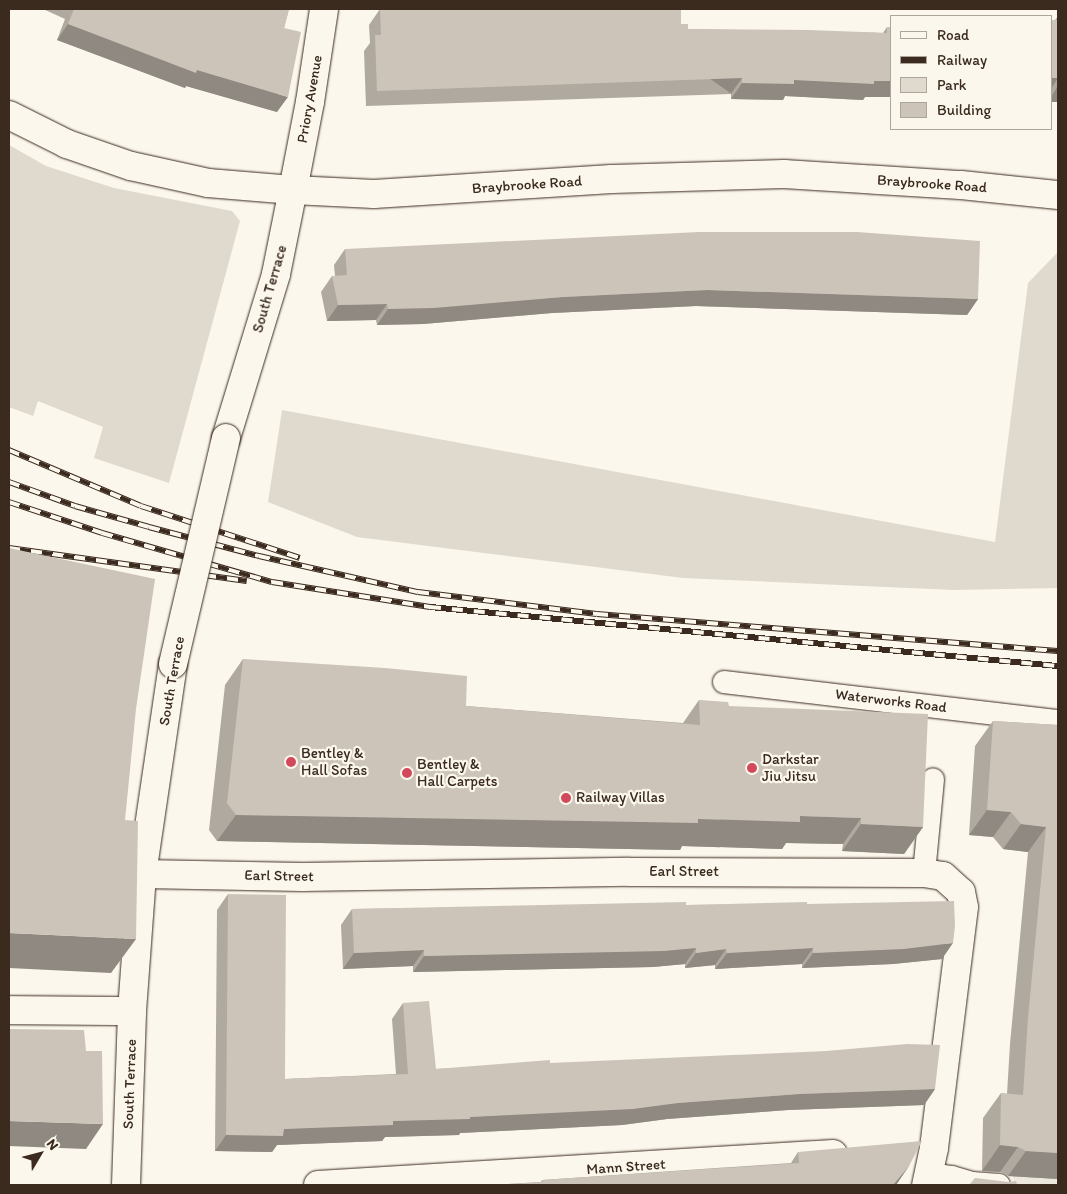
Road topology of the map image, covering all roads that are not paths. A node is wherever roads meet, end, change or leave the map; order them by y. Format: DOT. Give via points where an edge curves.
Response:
graph roads {
  1 [pos="324,9"];
  2 [pos="9,115"];
  3 [pos="293,190"];
  4 [pos="1058,195"];
  5 [pos="724,682"];
  6 [pos="1058,721"];
  7 [pos="933,779"];
  8 [pos="924,873"];
  9 [pos="142,874"];
  10 [pos="9,1010"];
  11 [pos="132,1011"];
  12 [pos="904,1150"];
  13 [pos="855,1153"];
  14 [pos="930,1169"];
  15 [pos="126,1185"];
  16 [pos="318,1185"];
  17 [pos="999,1185"];
  1 -- 3 [label="street, Priory Avenue"];
  2 -- 3 [label="street, Braybrooke Road" via="67,144 131,166 208,183"];
  3 -- 4 [label="street, Braybrooke Road" via="374,194 612,179 784,174 961,185"];
  3 -- 9 [label="street, South Terrace, bridge" via="276,274 226,438 173,664"];
  5 -- 6 [label="lane, Waterworks Road"];
  7 -- 8 [label="lane"];
  8 -- 9 [label="street, Earl Street" via="629,872 302,877"];
  8 -- 14 [label="street, Earl Street" via="943,876 952,882 961,892 964,908"];
  9 -- 11 [label="street, South Terrace"];
  10 -- 11 [label="street"];
  11 -- 15 [label="street, South Terrace"];
  12 -- 14 [label="street"];
  13 -- 16 [label="street, Mann Street"];
  14 -- 17 [label="lane" via="972,1183"];
}
